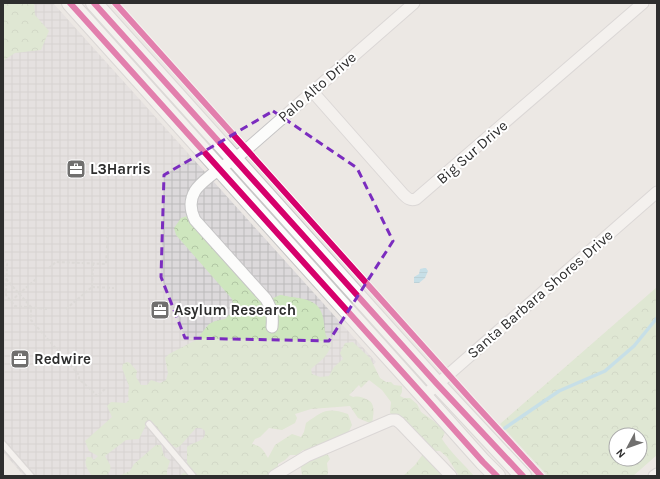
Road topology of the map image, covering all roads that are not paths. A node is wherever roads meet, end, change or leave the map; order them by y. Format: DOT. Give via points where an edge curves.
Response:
graph roads {
  1 [pos="70,3"];
  2 [pos="94,3"];
  3 [pos="414,3"];
  4 [pos="643,3"];
  5 [pos="312,91"];
  6 [pos="234,160"];
  7 [pos="220,170"];
  8 [pos="657,192"];
  9 [pos="272,327"];
  10 [pos="437,384"];
  11 [pos="424,396"];
  12 [pos="149,424"];
  13 [pos="3,444"];
  14 [pos="657,474"];
  15 [pos="31,476"];
  16 [pos="193,476"];
  17 [pos="274,476"];
  18 [pos="451,476"];
  19 [pos="497,476"];
  20 [pos="523,476"];
  21 [pos="654,476"];
  1 -- 7 [label="main road"];
  2 -- 6 [label="main road"];
  3 -- 5 [label="street, Palo Alto Drive"];
  4 -- 5 [label="street, Big Sur Drive" via="416,200 403,194"];
  5 -- 6 [label="street, Palo Alto Drive"];
  6 -- 7 [label="street, Palo Alto Drive"];
  6 -- 10 [label="main road"];
  7 -- 9 [label="street, Palo Alto Drive" via="196,190 190,204 191,212 195,220 266,299 273,317"];
  7 -- 11 [label="main road"];
  8 -- 10 [label="street, Santa Barbara Shores Drive"];
  10 -- 11 [label="street, Santa Barbara Shores Drive"];
  10 -- 20 [label="main road"];
  11 -- 19 [label="main road"];
  12 -- 16 [label="lane"];
  13 -- 15 [label="lane"];
  14 -- 21 [label="street"];
  17 -- 18 [label="street" via="307,456 396,420"];
}
